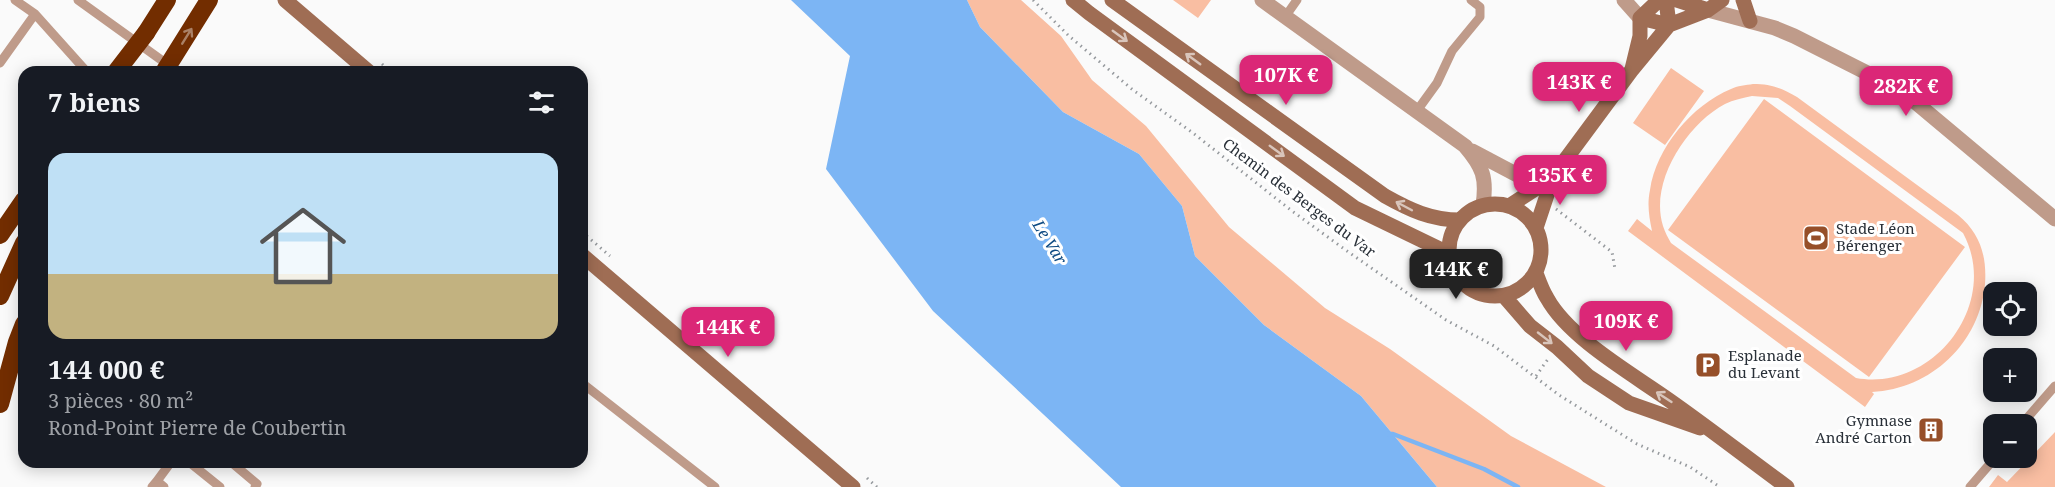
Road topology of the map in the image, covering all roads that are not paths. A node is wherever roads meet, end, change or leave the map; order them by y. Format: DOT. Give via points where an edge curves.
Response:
graph roads {
  1 [pos="15,0"];
  2 [pos="78,0"];
  3 [pos="167,0"];
  4 [pos="209,0"];
  5 [pos="285,0"];
  6 [pos="1073,0"];
  7 [pos="1113,0"];
  8 [pos="1262,0"];
  9 [pos="1297,0"];
  10 [pos="1471,0"];
  11 [pos="1624,0"];
  12 [pos="1659,0"];
  13 [pos="1666,0"];
  14 [pos="1677,0"];
  15 [pos="1722,0"];
  16 [pos="1743,0"];
  17 [pos="1708,10"];
  18 [pos="35,14"];
  19 [pos="1285,16"];
  20 [pos="1640,18"];
  21 [pos="1750,21"];
  22 [pos="1669,25"];
  23 [pos="146,33"];
  24 [pos="0,63"];
  25 [pos="82,66"];
  26 [pos="121,66"];
  27 [pos="126,66"];
  28 [pos="168,66"];
  29 [pos="170,66"];
  30 [pos="362,66"];
  31 [pos="1631,71"];
  32 [pos="1416,112"];
  33 [pos="1465,146"];
  34 [pos="1548,180"];
  35 [pos="1483,206"];
  36 [pos="1509,206"];
  37 [pos="18,209"];
  38 [pos="2055,219"];
  39 [pos="1460,220"];
  40 [pos="1536,228"];
  41 [pos="0,235"];
  42 [pos="1448,253"];
  43 [pos="18,256"];
  44 [pos="588,260"];
  45 [pos="1536,273"];
  46 [pos="0,296"];
  47 [pos="1504,296"];
  48 [pos="18,338"];
  49 [pos="2055,386"];
  50 [pos="588,388"];
  51 [pos="0,404"];
  52 [pos="2031,414"];
  53 [pos="1712,431"];
  54 [pos="168,468"];
  55 [pos="196,468"];
  56 [pos="238,468"];
  57 [pos="1986,468"];
  58 [pos="158,485"];
  59 [pos="220,487"];
  60 [pos="255,487"];
  61 [pos="715,487"];
  62 [pos="853,487"];
  63 [pos="1787,487"];
  64 [pos="1970,487"];
  1 -- 18 [label="lane"];
  2 -- 29 [label="lane"];
  3 -- 23 [label="highway"];
  28 -- 4 [label="highway, one-way, bridge"];
  5 -- 30 [label="main road"];
  6 -- 42 [label="main road, one-way" via="1355,207"];
  39 -- 7 [label="main road, one-way" via="1426,216 1385,196"];
  8 -- 19 [label="street"];
  9 -- 19 [label="lane"];
  10 -- 32 [label="lane" via="1480,7 1480,17 1452,51 1437,83"];
  11 -- 20 [label="street"];
  12 -- 20 [label="main road"];
  13 -- 22 [label="main road"];
  14 -- 17 [label="main road"];
  15 -- 17 [label="main road"];
  16 -- 21 [label="main road"];
  17 -- 21 [label="street"];
  17 -- 22 [label="main road"];
  18 -- 24 [label="lane"];
  18 -- 25 [label="lane"];
  19 -- 32 [label="street"];
  20 -- 22 [label="main road"];
  20 -- 31 [label="main road" via="1640,36"];
  21 -- 38 [label="street" via="1794,36 1908,96"];
  22 -- 31 [label="main road"];
  23 -- 26 [label="highway, bridge"];
  23 -- 27 [label="highway, bridge"];
  31 -- 34 [label="main road"];
  32 -- 33 [label="street"];
  33 -- 34 [label="street" via="1527,180"];
  33 -- 35 [label="street" via="1480,163 1484,176"];
  34 -- 36 [label="main road"];
  34 -- 40 [label="main road"];
  35 -- 36 [label="main road"];
  35 -- 39 [label="main road"];
  36 -- 40 [label="main road"];
  37 -- 41 [label="highway"];
  39 -- 42 [label="main road" via="1453,230"];
  40 -- 45 [label="main road" via="1541,250"];
  42 -- 47 [label="main road" via="1454,272 1466,287 1478,294"];
  43 -- 46 [label="highway"];
  44 -- 62 [label="main road"];
  45 -- 47 [label="main road" via="1517,292"];
  53 -- 45 [label="main road, one-way" via="1622,369 1574,330 1547,298"];
  47 -- 53 [label="main road, one-way" via="1530,326 1588,376 1629,403"];
  48 -- 51 [label="highway"];
  49 -- 52 [label="lane"];
  50 -- 61 [label="lane"];
  53 -- 63 [label="main road"];
  54 -- 58 [label="lane"];
  55 -- 59 [label="lane"];
  56 -- 60 [label="lane" via="257,484"];
  57 -- 64 [label="lane"];
}
